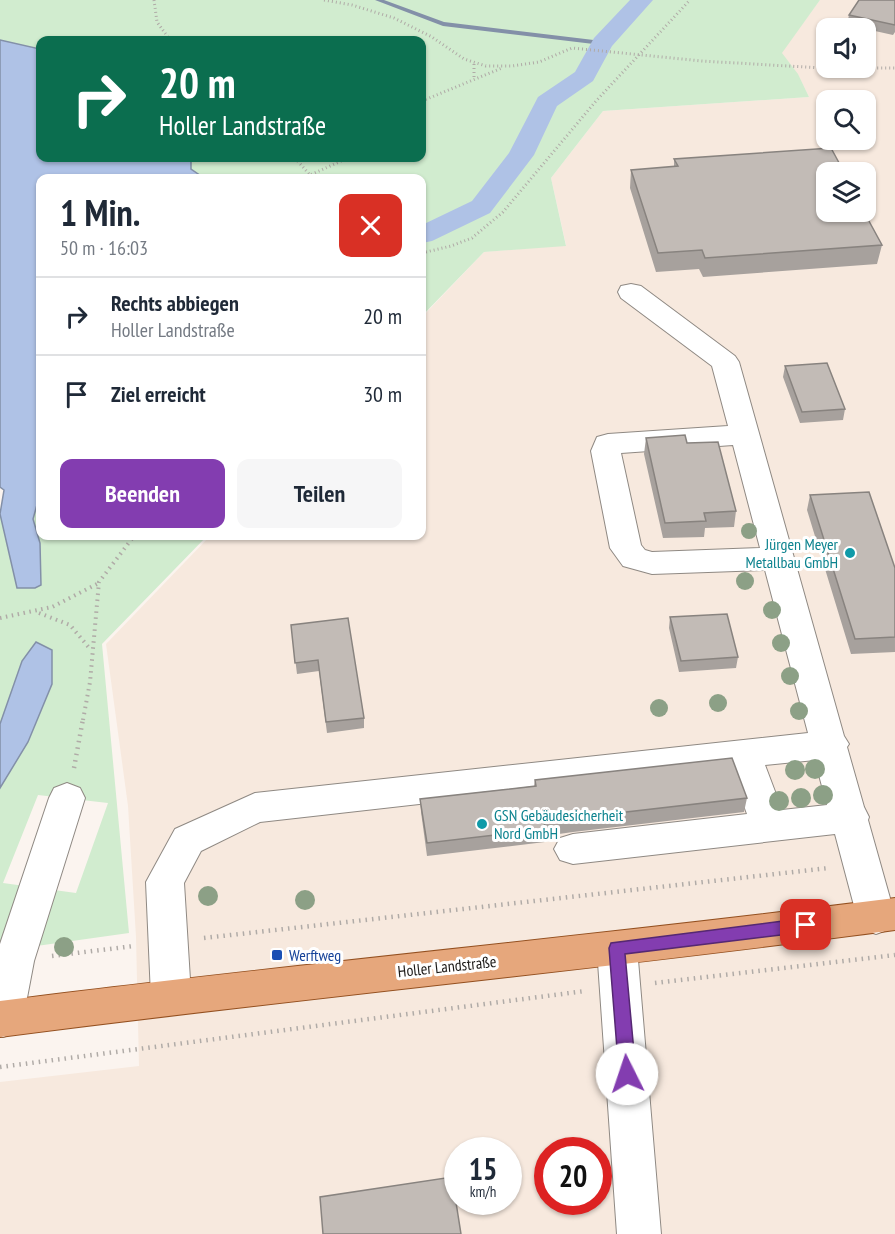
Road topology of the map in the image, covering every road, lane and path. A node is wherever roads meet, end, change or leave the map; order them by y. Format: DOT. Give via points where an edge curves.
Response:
graph roads {
  1 [pos="154,0"];
  2 [pos="324,0"];
  3 [pos="690,0"];
  4 [pos="166,36"];
  5 [pos="635,55"];
  6 [pos="474,64"];
  7 [pos="505,66"];
  8 [pos="895,68"];
  9 [pos="474,77"];
  10 [pos="426,99"];
  11 [pos="298,162"];
  12 [pos="340,162"];
  13 [pos="308,174"];
  14 [pos="317,174"];
  15 [pos="426,252"];
  16 [pos="631,292"];
  17 [pos="746,435"];
  18 [pos="131,540"];
  19 [pos="780,558"];
  20 [pos="99,582"];
  21 [pos="39,613"];
  22 [pos="0,618"];
  23 [pos="92,651"];
  24 [pos="831,744"];
  25 [pos="743,754"];
  26 [pos="68,798"];
  27 [pos="851,817"];
  28 [pos="770,826"];
  29 [pos="573,849"];
  30 [pos="863,864"];
  31 [pos="886,916"];
  32 [pos="168,942"];
  33 [pos="895,955"];
  34 [pos="15,961"];
  35 [pos="619,967"];
  36 [pos="171,996"];
  37 [pos="1,1019"];
  38 [pos="0,1067"];
  39 [pos="639,1234"];
  1 -- 4 [label="path" via="159,29"];
  2 -- 6 [label="path" via="409,24"];
  3 -- 5 [label="path"];
  5 -- 7 [label="path" via="572,48 562,55"];
  5 -- 8 [label="path" via="822,68"];
  5 -- 15 [label="path" via="515,202 476,235"];
  6 -- 7 [label="path"];
  6 -- 9 [label="path"];
  7 -- 9 [label="path"];
  9 -- 10 [label="path"];
  11 -- 13 [label="path"];
  12 -- 14 [label="path"];
  16 -- 17 [label="lane" via="725,362"];
  17 -- 19 [label="lane"];
  17 -- 19 [label="lane" via="608,444 606,451 626,548 634,558 652,563"];
  18 -- 20 [label="path"];
  19 -- 24 [label="lane"];
  20 -- 21 [label="path" via="71,600"];
  20 -- 23 [label="path"];
  21 -- 22 [label="path"];
  21 -- 23 [label="path" via="70,626"];
  23 -- 26 [label="path" via="82,733"];
  24 -- 25 [label="lane"];
  24 -- 27 [label="lane"];
  25 -- 28 [label="lane"];
  25 -- 32 [label="lane" via="255,808 188,840 165,882"];
  26 -- 34 [label="lane"];
  27 -- 28 [label="lane"];
  27 -- 30 [label="lane"];
  28 -- 29 [label="lane"];
  30 -- 31 [label="lane"];
  30 -- 32 [label="path"];
  31 -- 35 [label="main road, Holler Landstraße"];
  32 -- 34 [label="path"];
  32 -- 36 [label="lane"];
  33 -- 35 [label="path"];
  34 -- 37 [label="lane"];
  35 -- 36 [label="main road, Holler Landstraße"];
  35 -- 38 [label="path"];
  35 -- 39 [label="lane"];
  36 -- 37 [label="main road, Holler Landstraße"];
}
